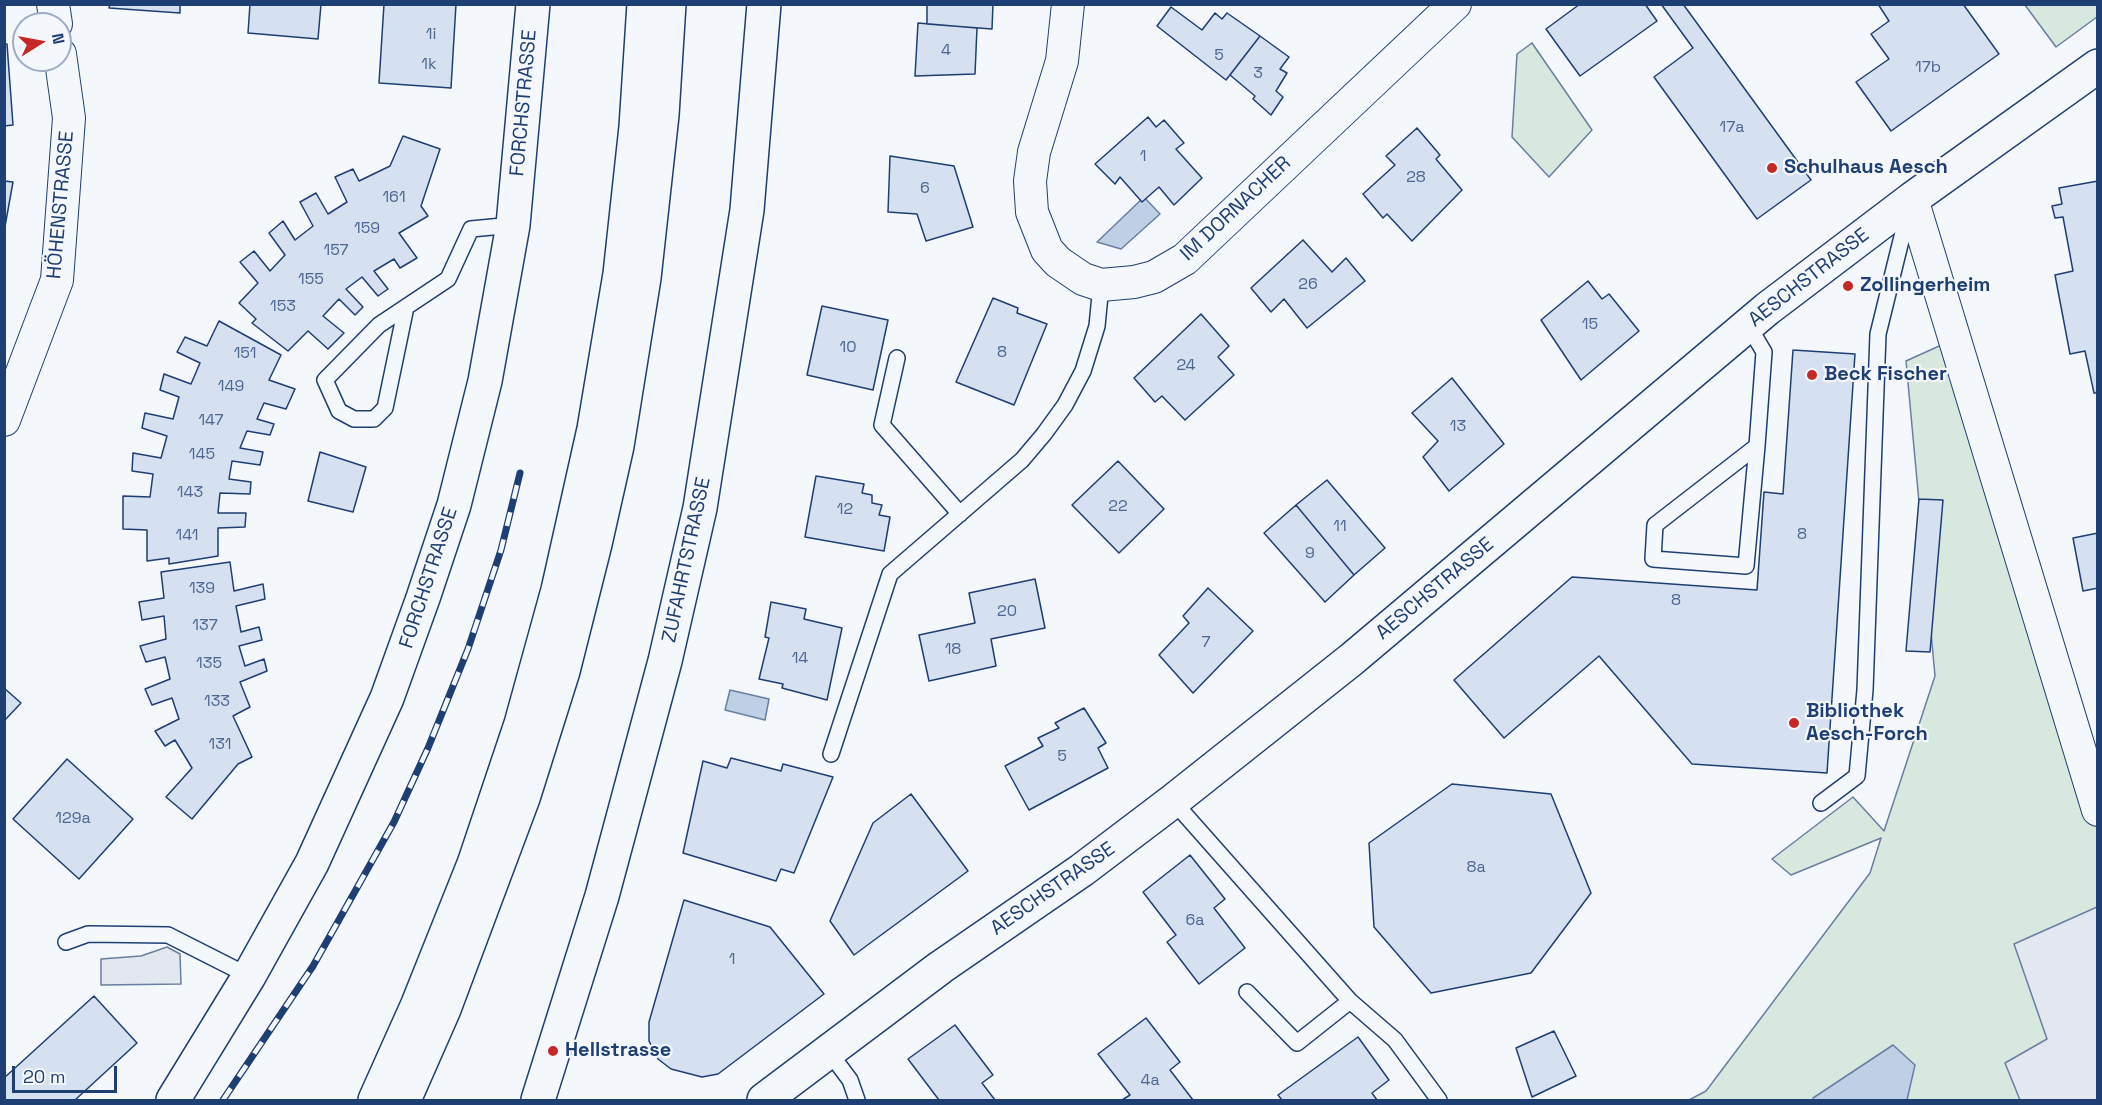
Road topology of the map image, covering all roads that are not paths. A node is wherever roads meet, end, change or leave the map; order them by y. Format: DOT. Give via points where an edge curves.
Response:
graph roads {
  1 [pos="533,4"];
  2 [pos="644,4"];
  3 [pos="669,4"];
  4 [pos="764,4"];
  5 [pos="1068,4"];
  6 [pos="1455,4"];
  7 [pos="2097,66"];
  8 [pos="63,72"];
  9 [pos="1912,200"];
  10 [pos="513,225"];
  11 [pos="1101,285"];
  12 [pos="406,307"];
  13 [pos="1748,325"];
  14 [pos="897,358"];
  15 [pos="4,420"];
  16 [pos="1757,446"];
  17 [pos="960,514"];
  18 [pos="831,754"];
  19 [pos="1173,801"];
  20 [pos="1821,803"];
  21 [pos="2097,810"];
  22 [pos="66,942"];
  23 [pos="249,976"];
  24 [pos="1247,992"];
  25 [pos="1350,1001"];
  26 [pos="830,1052"];
  27 [pos="173,1101"];
  28 [pos="375,1101"];
  29 [pos="404,1101"];
  30 [pos="538,1101"];
  31 [pos="764,1101"];
  32 [pos="857,1101"];
  33 [pos="1439,1101"];
  1 -- 10 [label="main road, FORCHSTRASSE"];
  2 -- 28 [label="main road" via="636,127 618,285 594,429 558,590 521,724 474,864"];
  3 -- 29 [label="main road" via="662,115 641,299 619,435 595,544 563,671 523,798 448,999"];
  4 -- 30 [label="main road, ZUFAHRTSTRASSE" via="747,210 700,508 665,661 608,873"];
  5 -- 11 [label="street, IM DORNACHER" via="1062,61 1034,152 1030,181 1032,212 1047,250 1058,262 1083,279"];
  6 -- 11 [label="street, IM DORNACHER" via="1185,259 1154,277"];
  7 -- 9 [label="main road, AESCHSTRASSE"];
  8 -- 15 [label="street, HÖHENSTRASSE" via="69,118 57,280"];
  9 -- 13 [label="main road, AESCHSTRASSE"];
  9 -- 20 [label="lane" via="1878,334 1865,690 1857,776"];
  9 -- 21 [label="street"];
  10 -- 12 [label="lane" via="471,229 448,279"];
  10 -- 23 [label="main road, FORCHSTRASSE" via="479,404 454,505 411,636 340,804"];
  11 -- 17 [label="lane" via="1097,326 1083,371 1065,405 1022,460"];
  12 -- 12 [label="lane" via="379,325 325,380 339,411 354,419 374,420 385,408"];
  13 -- 16 [label="lane" via="1764,352"];
  13 -- 19 [label="main road, AESCHSTRASSE" via="1352,659"];
  14 -- 17 [label="lane" via="882,424"];
  16 -- 16 [label="lane" via="1746,566 1653,559 1655,525"];
  17 -- 18 [label="lane" via="890,574"];
  19 -- 25 [label="lane"];
  19 -- 26 [label="main road, AESCHSTRASSE" via="1082,870 941,967"];
  22 -- 23 [label="lane" via="88,934 167,941"];
  23 -- 27 [label="main road, FORCHSTRASSE"];
  24 -- 25 [label="lane" via="1297,1043"];
  25 -- 33 [label="lane" via="1395,1040"];
  26 -- 31 [label="main road, AESCHSTRASSE"];
  26 -- 32 [label="lane" via="850,1080"];
}
